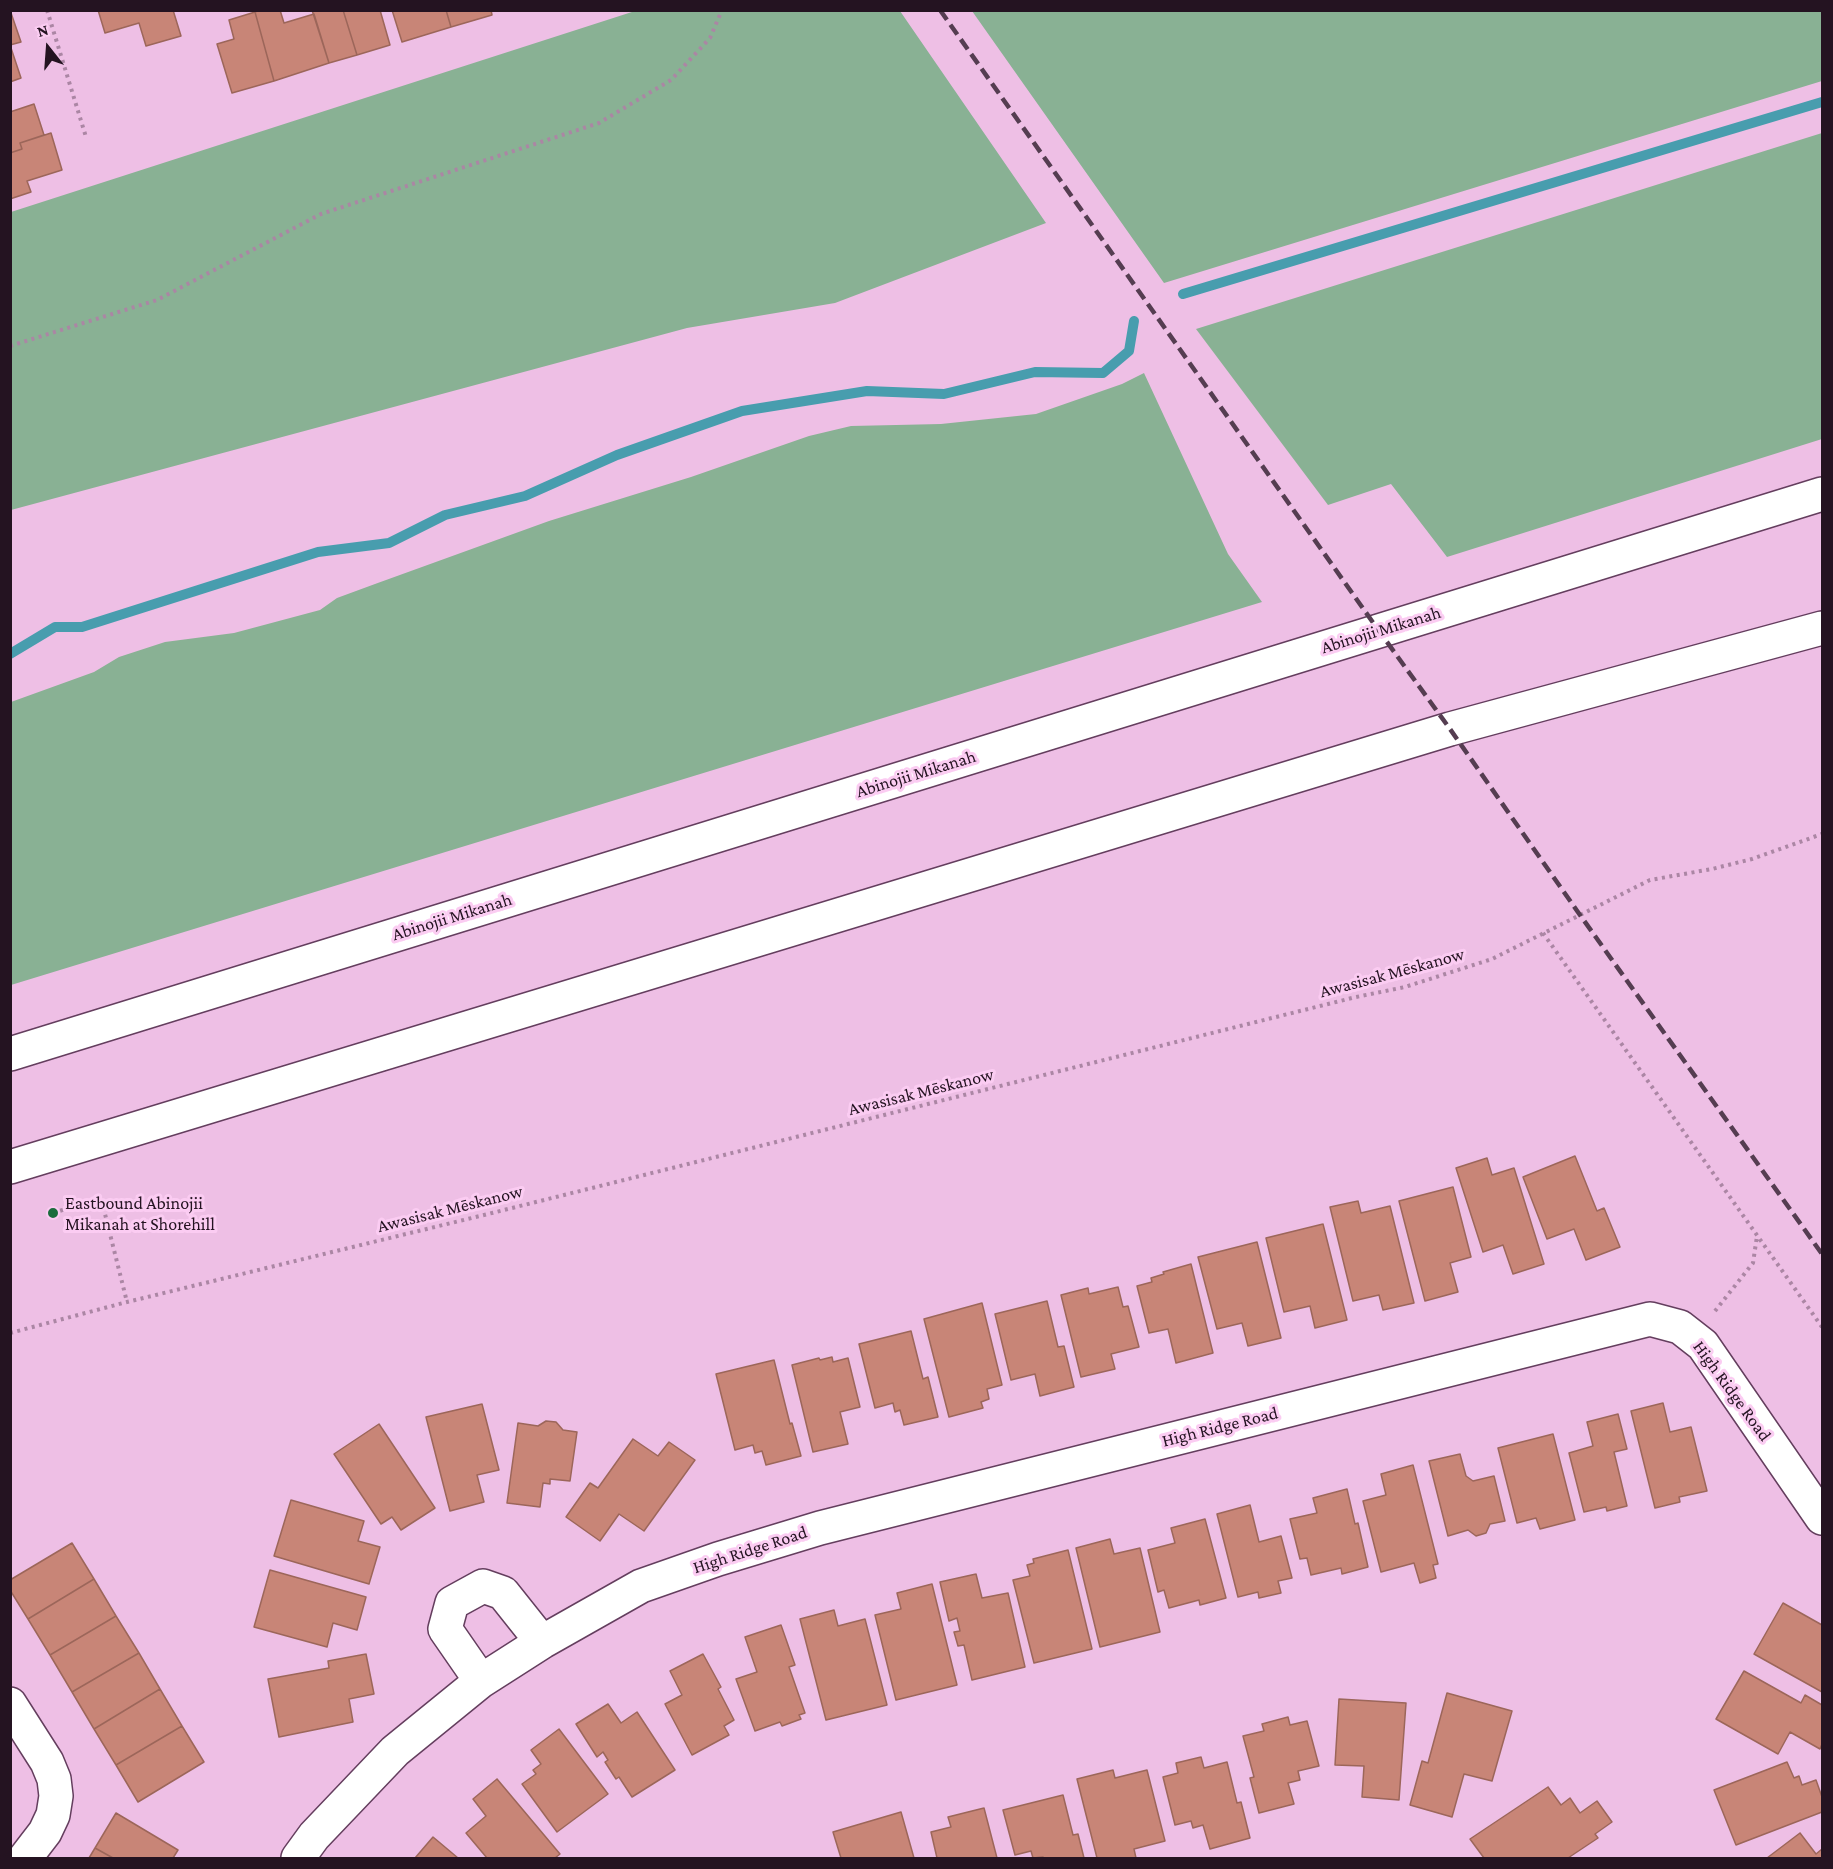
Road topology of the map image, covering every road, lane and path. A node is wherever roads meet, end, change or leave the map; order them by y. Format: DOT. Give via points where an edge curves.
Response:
graph roads {
  1 [pos="46,10"];
  2 [pos="722,10"];
  3 [pos="86,137"];
  4 [pos="10,346"];
  5 [pos="1822,494"];
  6 [pos="1822,628"];
  7 [pos="1822,834"];
  8 [pos="1543,933"];
  9 [pos="10,1054"];
  10 [pos="10,1167"];
  11 [pos="53,1212"];
  12 [pos="1758,1235"];
  13 [pos="1738,1282"];
  14 [pos="127,1302"];
  15 [pos="1822,1327"];
  16 [pos="10,1333"];
  17 [pos="1822,1518"];
  18 [pos="542,1642"];
  19 [pos="481,1681"];
  20 [pos="10,1704"];
  21 [pos="25,1858"];
  22 [pos="298,1858"];
  1 -- 3 [label="path"];
  2 -- 4 [label="path" via="710,38 671,80 599,123 321,214 157,300"];
  5 -- 9 [label="main road, Abinojii Mikanah"];
  6 -- 10 [label="main road" via="1450,729"];
  7 -- 8 [label="path, Awasisak Mēskanow" via="1752,859 1650,880"];
  8 -- 12 [label="path"];
  8 -- 14 [label="path, Awasisak Mēskanow" via="1492,959 1406,987"];
  11 -- 14 [label="path" via="101,1198"];
  12 -- 13 [label="path" via="1753,1263"];
  12 -- 15 [label="path"];
  14 -- 16 [label="path, Awasisak Mēskanow"];
  17 -- 18 [label="main road, High Ridge Road" via="1702,1345 1680,1327 1650,1319 809,1531 641,1586"];
  18 -- 19 [label="main road, High Ridge Road"];
  18 -- 19 [label="main road" via="503,1593 483,1586 452,1603 445,1629"];
  19 -- 22 [label="main road, High Ridge Road" via="395,1751"];
  20 -- 21 [label="main road" via="47,1762 56,1796 45,1832"];
}
